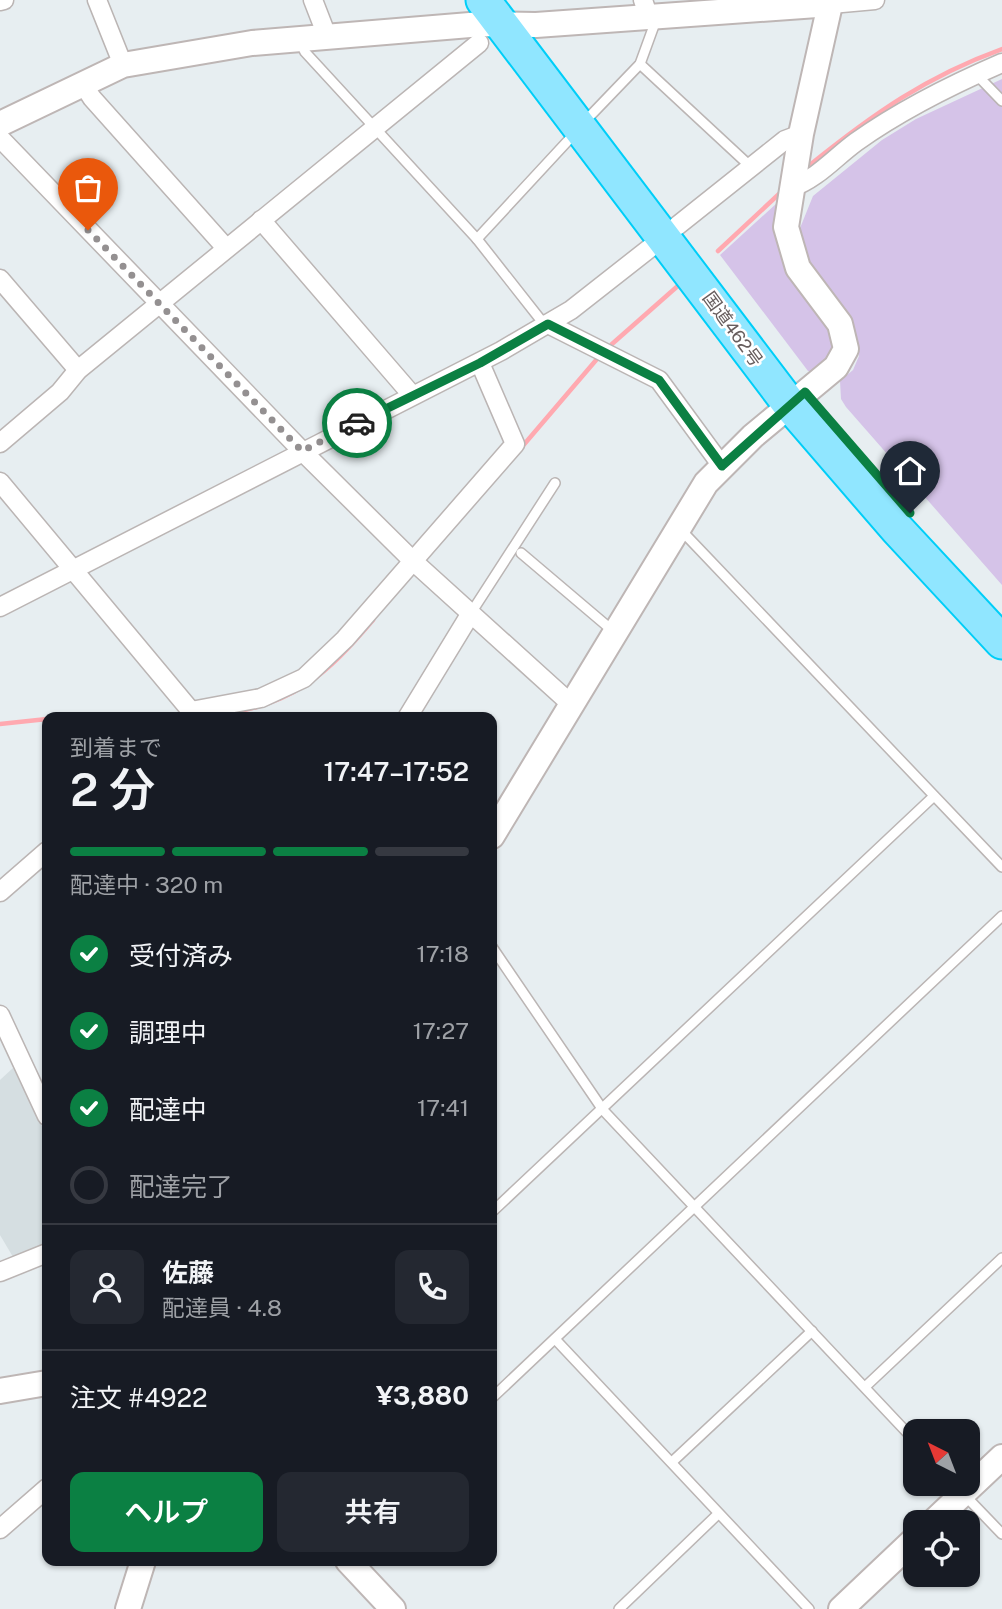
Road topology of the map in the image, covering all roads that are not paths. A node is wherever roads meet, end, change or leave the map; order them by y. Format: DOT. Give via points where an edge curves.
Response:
graph roads {
  1 [pos="97,0"];
  2 [pos="313,0"];
  3 [pos="875,0"];
  4 [pos="831,2"];
  5 [pos="734,5"];
  6 [pos="650,10"];
  7 [pos="498,18"];
  8 [pos="327,36"];
  9 [pos="299,38"];
  10 [pos="1002,63"];
  11 [pos="640,64"];
  12 [pos="123,65"];
  13 [pos="976,74"];
  14 [pos="83,84"];
  15 [pos="1002,101"];
  16 [pos="586,121"];
  17 [pos="0,124"];
  18 [pos="377,128"];
  19 [pos="801,134"];
  20 [pos="0,138"];
  21 [pos="751,167"];
  22 [pos="791,188"];
  23 [pos="261,220"];
  24 [pos="670,231"];
  25 [pos="477,239"];
  26 [pos="226,248"];
  27 [pos="0,279"];
  28 [pos="158,303"];
  29 [pos="548,324"];
  30 [pos="480,363"];
  31 [pos="78,370"];
  32 [pos="412,395"];
  33 [pos="798,398"];
  34 [pos="0,443"];
  35 [pos="302,451"];
  36 [pos="722,466"];
  37 [pos="0,482"];
  38 [pos="555,483"];
  39 [pos="677,527"];
  40 [pos="521,553"];
  41 [pos="413,561"];
  42 [pos="74,569"];
  43 [pos="0,607"];
  44 [pos="1002,612"];
  45 [pos="471,614"];
  46 [pos="614,632"];
  47 [pos="1002,642"];
  48 [pos="571,704"];
  49 [pos="190,712"];
  50 [pos="201,712"];
  51 [pos="411,712"];
  52 [pos="934,796"];
  53 [pos="497,828"];
  54 [pos="42,855"];
  55 [pos="1002,867"];
  56 [pos="0,892"];
  57 [pos="1002,916"];
  58 [pos="497,954"];
  59 [pos="0,1015"];
  60 [pos="42,1105"];
  61 [pos="603,1110"];
  62 [pos="497,1207"];
  63 [pos="695,1209"];
  64 [pos="42,1255"];
  65 [pos="1002,1258"];
  66 [pos="0,1272"];
  67 [pos="812,1332"];
  68 [pos="555,1339"];
  69 [pos="42,1385"];
  70 [pos="865,1387"];
  71 [pos="0,1391"];
  72 [pos="497,1393"];
  73 [pos="903,1428"];
  74 [pos="1002,1457"];
  75 [pos="672,1462"];
  76 [pos="980,1473"];
  77 [pos="42,1492"];
  78 [pos="953,1496"];
  79 [pos="966,1496"];
  80 [pos="942,1510"];
  81 [pos="718,1514"];
  82 [pos="0,1529"];
  83 [pos="1002,1534"];
  84 [pos="903,1550"];
  85 [pos="141,1566"];
  86 [pos="353,1566"];
  87 [pos="128,1609"];
  88 [pos="393,1609"];
  89 [pos="619,1609"];
  90 [pos="809,1609"];
  91 [pos="841,1609"];
  1 -- 12 [label="street"];
  2 -- 8 [label="street"];
  3 -- 4 [label="street"];
  4 -- 5 [label="street"];
  4 -- 19 [label="street"];
  5 -- 6 [label="street"];
  6 -- 7 [label="street"];
  6 -- 11 [label="lane"];
  7 -- 8 [label="street"];
  7 -- 16 [label="highway, 国道462号"];
  7 -- 18 [label="street"];
  8 -- 9 [label="street"];
  9 -- 12 [label="street"];
  9 -- 18 [label="lane" via="305,52"];
  10 -- 13 [label="street"];
  11 -- 16 [label="lane"];
  11 -- 21 [label="lane"];
  12 -- 14 [label="street"];
  13 -- 15 [label="lane"];
  13 -- 22 [label="street" via="920,102 856,142 812,180"];
  14 -- 17 [label="street"];
  14 -- 26 [label="street"];
  16 -- 24 [label="highway, 国道462号"];
  16 -- 25 [label="lane"];
  18 -- 23 [label="street"];
  18 -- 25 [label="lane"];
  19 -- 21 [label="street" via="785,140"];
  19 -- 22 [label="street"];
  20 -- 28 [label="street"];
  21 -- 24 [label="street"];
  22 -- 33 [label="street" via="786,227 792,254 840,324 845,344 836,367"];
  23 -- 26 [label="street"];
  23 -- 32 [label="street"];
  24 -- 29 [label="street"];
  24 -- 33 [label="highway, 国道462号"];
  25 -- 29 [label="lane"];
  26 -- 28 [label="street"];
  27 -- 31 [label="street"];
  28 -- 31 [label="street"];
  28 -- 35 [label="street"];
  29 -- 30 [label="street"];
  29 -- 36 [label="street" via="659,380"];
  30 -- 32 [label="street"];
  30 -- 41 [label="street" via="515,444"];
  31 -- 34 [label="street" via="60,392"];
  32 -- 35 [label="street"];
  33 -- 36 [label="street"];
  33 -- 44 [label="highway, 国道462号"];
  33 -- 47 [label="highway, 国道462号" via="897,528"];
  35 -- 41 [label="street"];
  35 -- 42 [label="street"];
  36 -- 39 [label="street"];
  37 -- 42 [label="street"];
  38 -- 45 [label="lane"];
  39 -- 46 [label="street"];
  39 -- 52 [label="lane"];
  40 -- 46 [label="lane"];
  41 -- 45 [label="street"];
  41 -- 50 [label="street" via="304,678 261,698"];
  42 -- 43 [label="street"];
  42 -- 49 [label="street"];
  45 -- 48 [label="street"];
  45 -- 51 [label="street"];
  46 -- 48 [label="street"];
  48 -- 53 [label="street"];
  52 -- 55 [label="lane"];
  52 -- 61 [label="lane"];
  54 -- 56 [label="street"];
  57 -- 63 [label="lane"];
  58 -- 61 [label="lane"];
  59 -- 60 [label="street"];
  61 -- 62 [label="lane"];
  61 -- 63 [label="lane"];
  63 -- 67 [label="lane"];
  63 -- 68 [label="lane"];
  64 -- 66 [label="street"];
  65 -- 70 [label="lane"];
  67 -- 70 [label="lane"];
  67 -- 75 [label="lane"];
  68 -- 72 [label="lane"];
  68 -- 75 [label="lane"];
  69 -- 71 [label="street"];
  70 -- 73 [label="lane"];
  74 -- 76 [label="street"];
  75 -- 81 [label="lane"];
  77 -- 82 [label="street"];
  78 -- 80 [label="street"];
  79 -- 83 [label="lane"];
  81 -- 89 [label="lane"];
  81 -- 90 [label="lane"];
  84 -- 91 [label="street"];
  85 -- 87 [label="street"];
  86 -- 88 [label="street"];
}
